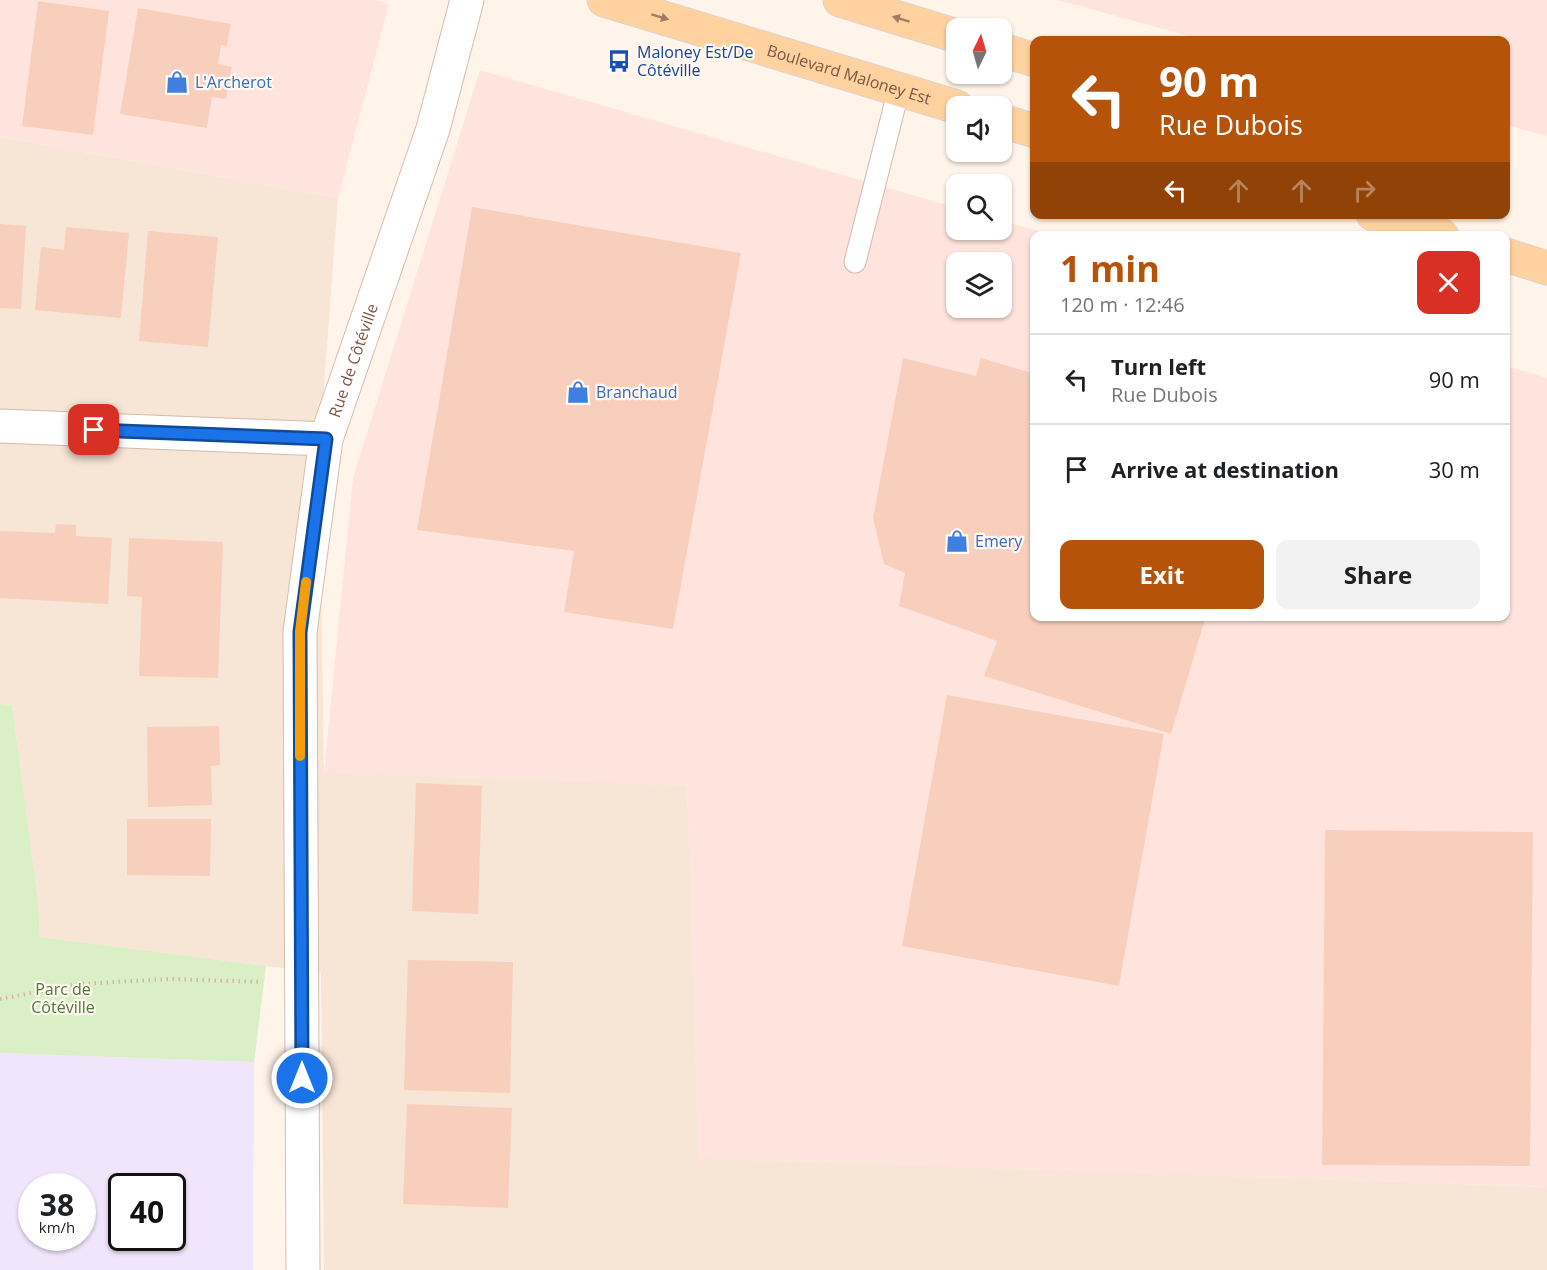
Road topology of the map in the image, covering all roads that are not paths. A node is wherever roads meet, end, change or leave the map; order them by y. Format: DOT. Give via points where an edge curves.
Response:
graph roads {
  1 [pos="467,0"];
  2 [pos="604,0"];
  3 [pos="840,0"];
  4 [pos="946,33"];
  5 [pos="1012,53"];
  6 [pos="1030,58"];
  7 [pos="899,89"];
  8 [pos="946,104"];
  9 [pos="1012,124"];
  10 [pos="1030,129"];
  11 [pos="1389,224"];
  12 [pos="1420,231"];
  13 [pos="1510,256"];
  14 [pos="855,262"];
  15 [pos="1547,268"];
  16 [pos="0,426"];
  17 [pos="326,439"];
  18 [pos="303,1270"];
  1 -- 17 [label="street, Rue de Côtéville" via="433,129"];
  2 -- 7 [label="main road, Boulevard Maloney Est, one-way"];
  4 -- 3 [label="main road, one-way"];
  5 -- 6 [label="main road"];
  7 -- 8 [label="main road, Boulevard Maloney Est"];
  7 -- 14 [label="lane"];
  9 -- 10 [label="main road"];
  11 -- 12 [label="main road"];
  13 -- 15 [label="main road"];
  16 -- 17 [label="street"];
  17 -- 18 [label="street, Rue de Côtéville" via="300,632"];
}
